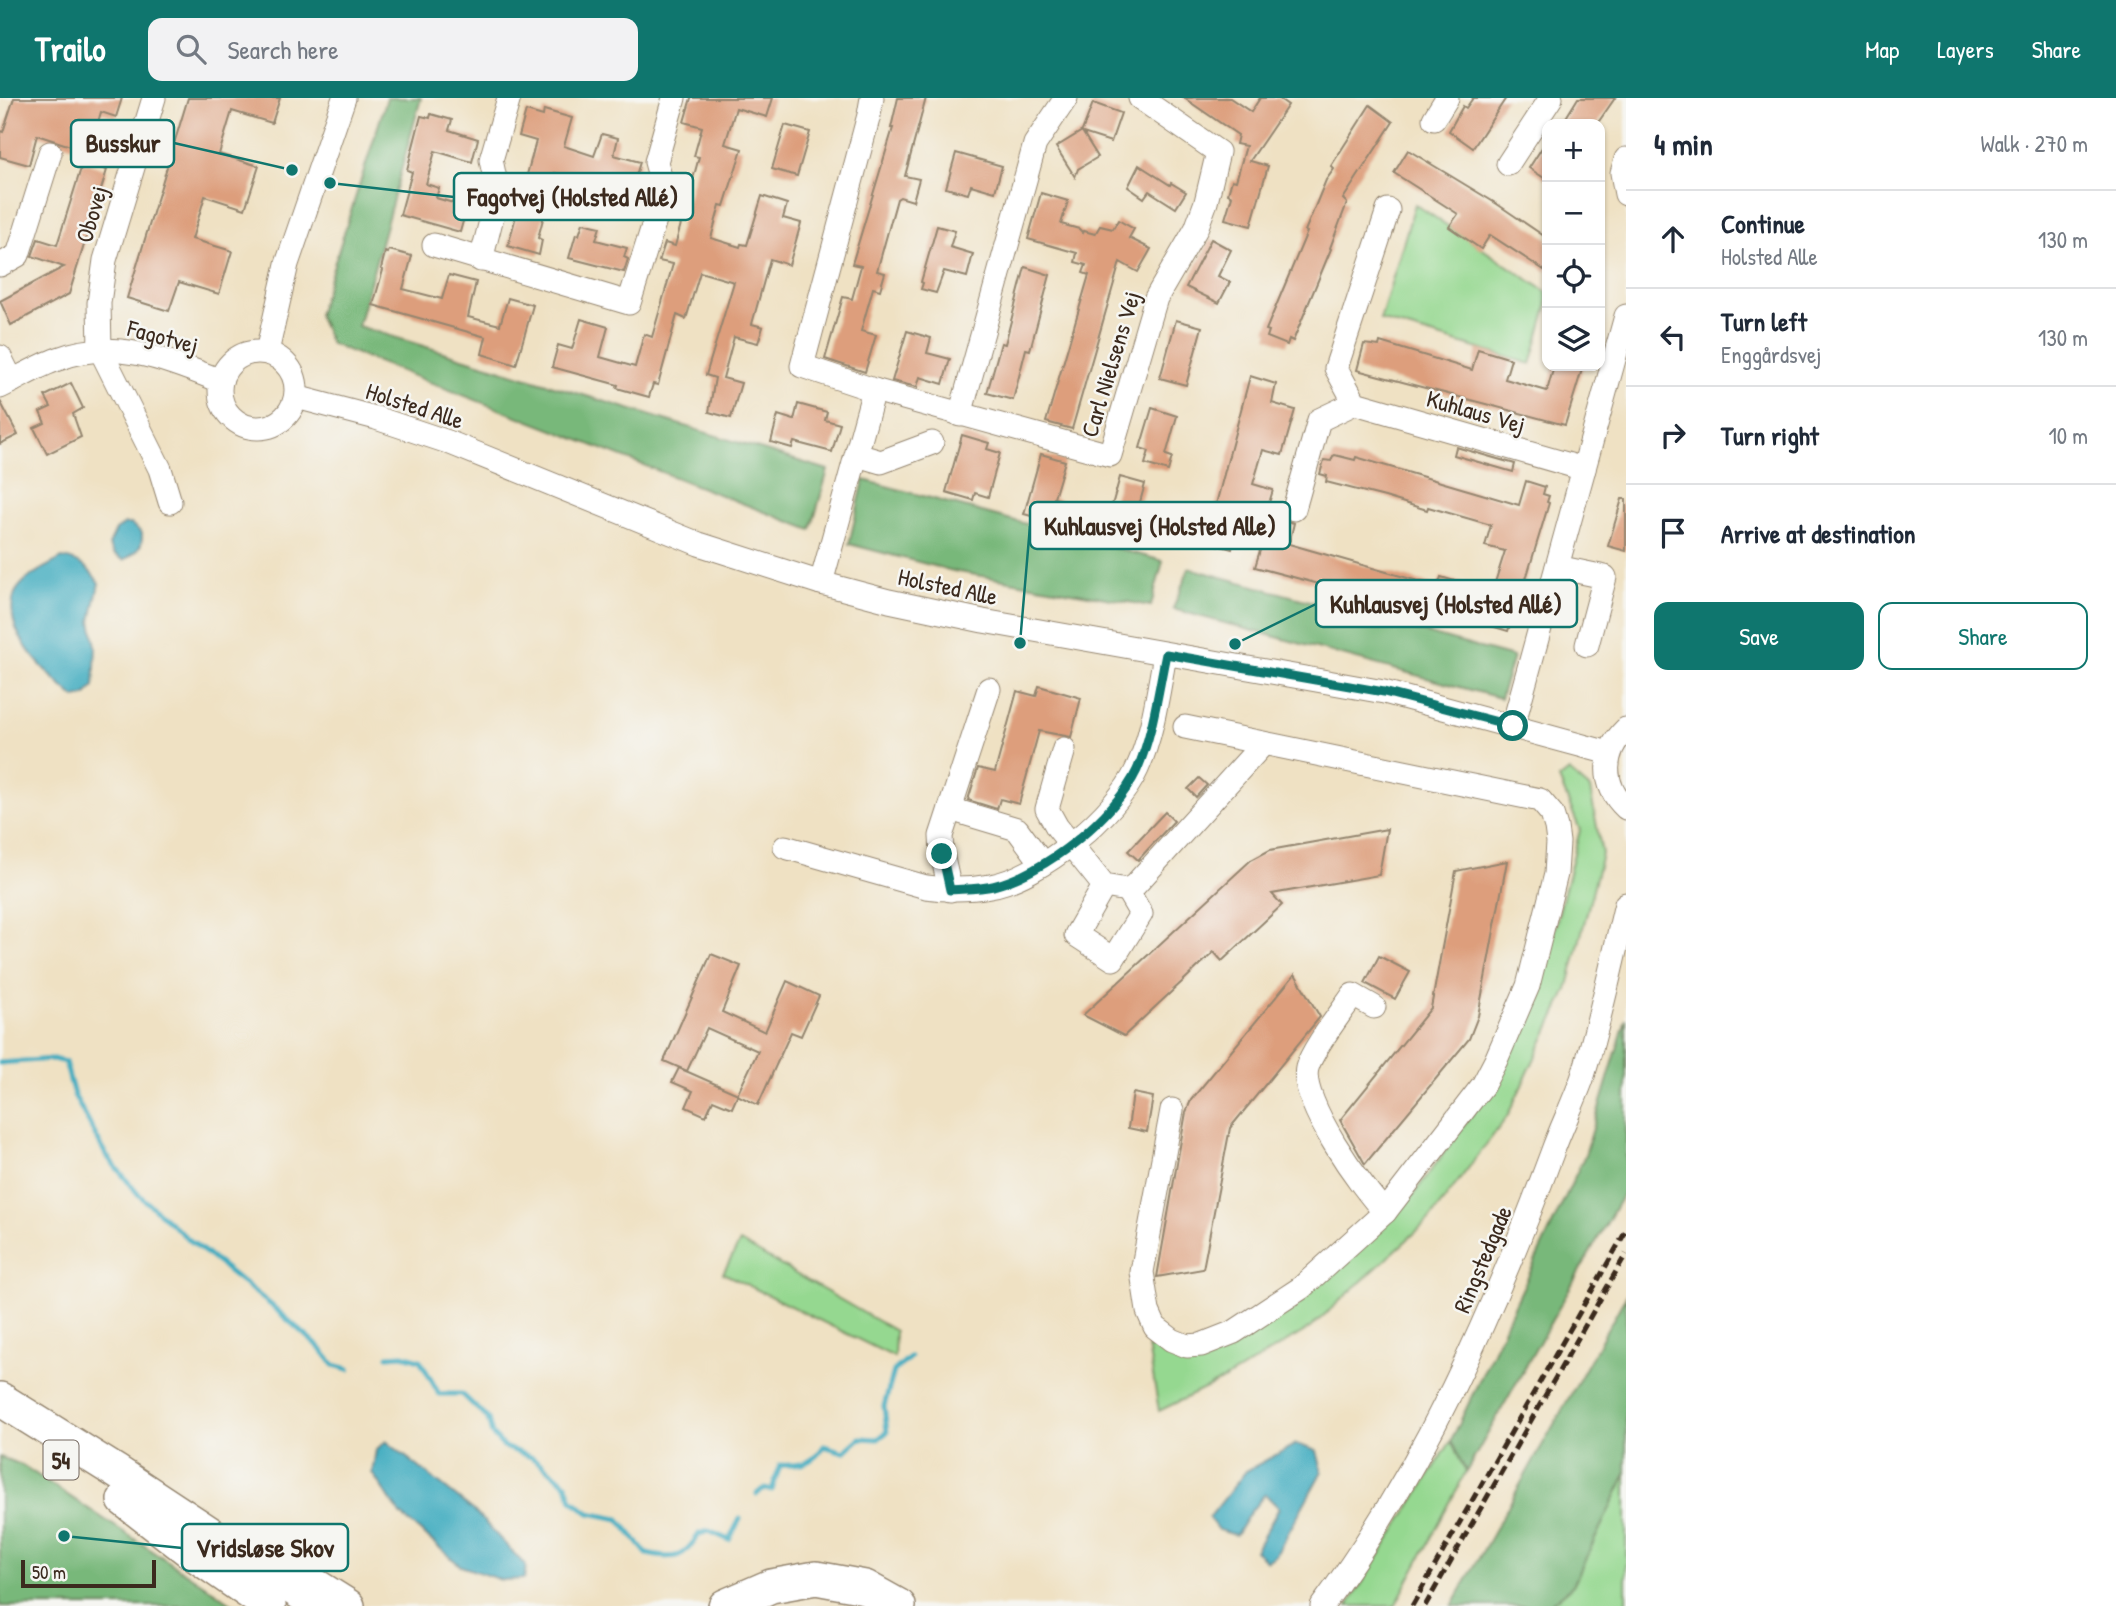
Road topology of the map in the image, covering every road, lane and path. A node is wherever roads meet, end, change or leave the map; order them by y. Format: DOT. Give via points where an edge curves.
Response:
graph roads {
  1 [pos="153,98"];
  2 [pos="344,98"];
  3 [pos="509,98"];
  4 [pos="674,98"];
  5 [pos="872,98"];
  6 [pos="1066,98"];
  7 [pos="1447,98"];
  8 [pos="1551,98"];
  9 [pos="1144,99"];
  10 [pos="1434,118"];
  11 [pos="50,153"];
  12 [pos="1626,159"];
  13 [pos="1508,164"];
  14 [pos="1626,194"];
  15 [pos="1388,210"];
  16 [pos="434,245"];
  17 [pos="481,260"];
  18 [pos="0,265"];
  19 [pos="1626,316"];
  20 [pos="100,349"];
  21 [pos="267,352"];
  22 [pos="0,357"];
  23 [pos="221,381"];
  24 [pos="6,384"];
  25 [pos="874,390"];
  26 [pos="296,397"];
  27 [pos="1354,403"];
  28 [pos="960,415"];
  29 [pos="932,443"];
  30 [pos="857,455"];
  31 [pos="1584,469"];
  32 [pos="170,502"];
  33 [pos="1294,509"];
  34 [pos="1556,567"];
  35 [pos="821,583"];
  36 [pos="1587,645"];
  37 [pos="1166,654"];
  38 [pos="989,690"];
  39 [pos="1513,726"];
  40 [pos="1185,727"];
  41 [pos="1626,729"];
  42 [pos="1263,744"];
  43 [pos="1064,749"];
  44 [pos="1609,753"];
  45 [pos="1626,808"];
  46 [pos="950,809"];
  47 [pos="1071,844"];
  48 [pos="785,846"];
  49 [pos="1042,863"];
  50 [pos="1104,886"];
  51 [pos="950,890"];
  52 [pos="1127,890"];
  53 [pos="1626,904"];
  54 [pos="1374,1007"];
  55 [pos="1172,1110"];
  56 [pos="1385,1212"];
  57 [pos="0,1399"];
  58 [pos="0,1421"];
  59 [pos="122,1499"];
  60 [pos="220,1540"];
  61 [pos="269,1606"];
  62 [pos="287,1606"];
  63 [pos="320,1606"];
  64 [pos="348,1606"];
  65 [pos="725,1606"];
  66 [pos="754,1606"];
  67 [pos="874,1606"];
  68 [pos="899,1606"];
  69 [pos="1322,1606"];
  1 -- 20 [label="street, Obovej" via="105,260 99,303"];
  2 -- 21 [label="street" via="287,264"];
  3 -- 17 [label="street" via="491,160 498,193"];
  4 -- 17 [label="street" via="656,162 664,191 629,303"];
  5 -- 25 [label="street, Carl Nielsens Vej" via="802,366"];
  6 -- 28 [label="street" via="1035,144"];
  7 -- 10 [label="street"];
  8 -- 13 [label="street"];
  9 -- 28 [label="street, Carl Nielsens Vej" via="1218,152 1196,229 1156,298 1110,455"];
  11 -- 18 [label="street" via="18,255"];
  12 -- 14 [label="street" via="1622,173"];
  15 -- 27 [label="street" via="1336,368"];
  16 -- 17 [label="street"];
  19 -- 31 [label="street"];
  20 -- 23 [label="street, Fagotvej" via="137,352"];
  20 -- 24 [label="street, Fagotvej" via="58,359"];
  20 -- 32 [label="street" via="160,469"];
  21 -- 23 [label="street" via="243,354 233,360"];
  21 -- 26 [label="street" via="278,356 293,374"];
  22 -- 24 [label="street, Fagotvej"];
  23 -- 26 [label="street" via="224,408 245,426 271,426 291,410"];
  25 -- 28 [label="street, Carl Nielsens Vej"];
  25 -- 30 [label="street"];
  26 -- 35 [label="street, Holsted Alle" via="448,442 699,544"];
  27 -- 31 [label="street, Kuhlaus Vej"];
  27 -- 33 [label="street" via="1319,420"];
  29 -- 30 [label="street" via="881,462"];
  30 -- 35 [label="street"];
  31 -- 34 [label="street"];
  34 -- 36 [label="street" via="1605,577"];
  34 -- 39 [label="street"];
  35 -- 37 [label="street, Holsted Alle" via="983,621"];
  37 -- 39 [label="street, Holsted Alle" via="1384,692"];
  37 -- 47 [label="street" via="1137,769 1122,796"];
  38 -- 46 [label="street"];
  39 -- 44 [label="street, Holsted Alle"];
  40 -- 42 [label="street"];
  41 -- 44 [label="street"];
  42 -- 52 [label="street"];
  42 -- 56 [label="street" via="1539,800 1555,820 1556,874 1531,975 1499,1052 1479,1091"];
  43 -- 47 [label="street" via="1047,809"];
  44 -- 45 [label="street" via="1606,770 1610,786"];
  46 -- 49 [label="street" via="1017,829"];
  46 -- 51 [label="street" via="941,845"];
  47 -- 49 [label="street"];
  47 -- 50 [label="street"];
  48 -- 51 [label="street"];
  49 -- 51 [label="street" via="1007,882"];
  50 -- 52 [label="street"];
  50 -- 52 [label="street" via="1076,935 1113,959 1141,914"];
  53 -- 69 [label="street, Ringstedgade" via="1581,1079 1488,1313 1416,1460"];
  54 -- 56 [label="street" via="1353,995 1312,1056 1306,1083 1324,1125 1366,1192"];
  55 -- 56 [label="street" via="1142,1272 1155,1327 1172,1340 1186,1346 1201,1345 1234,1332 1301,1288"];
  57 -- 60 [label="highway, 54"];
  58 -- 59 [label="highway, 54"];
  59 -- 61 [label="highway"];
  59 -- 62 [label="highway, 54"];
  60 -- 63 [label="highway, 54"];
  60 -- 64 [label="highway" via="283,1564"];
  65 -- 68 [label="highway" via="771,1586 816,1578 865,1587"];
  66 -- 67 [label="highway" via="816,1590 860,1598"];
}
